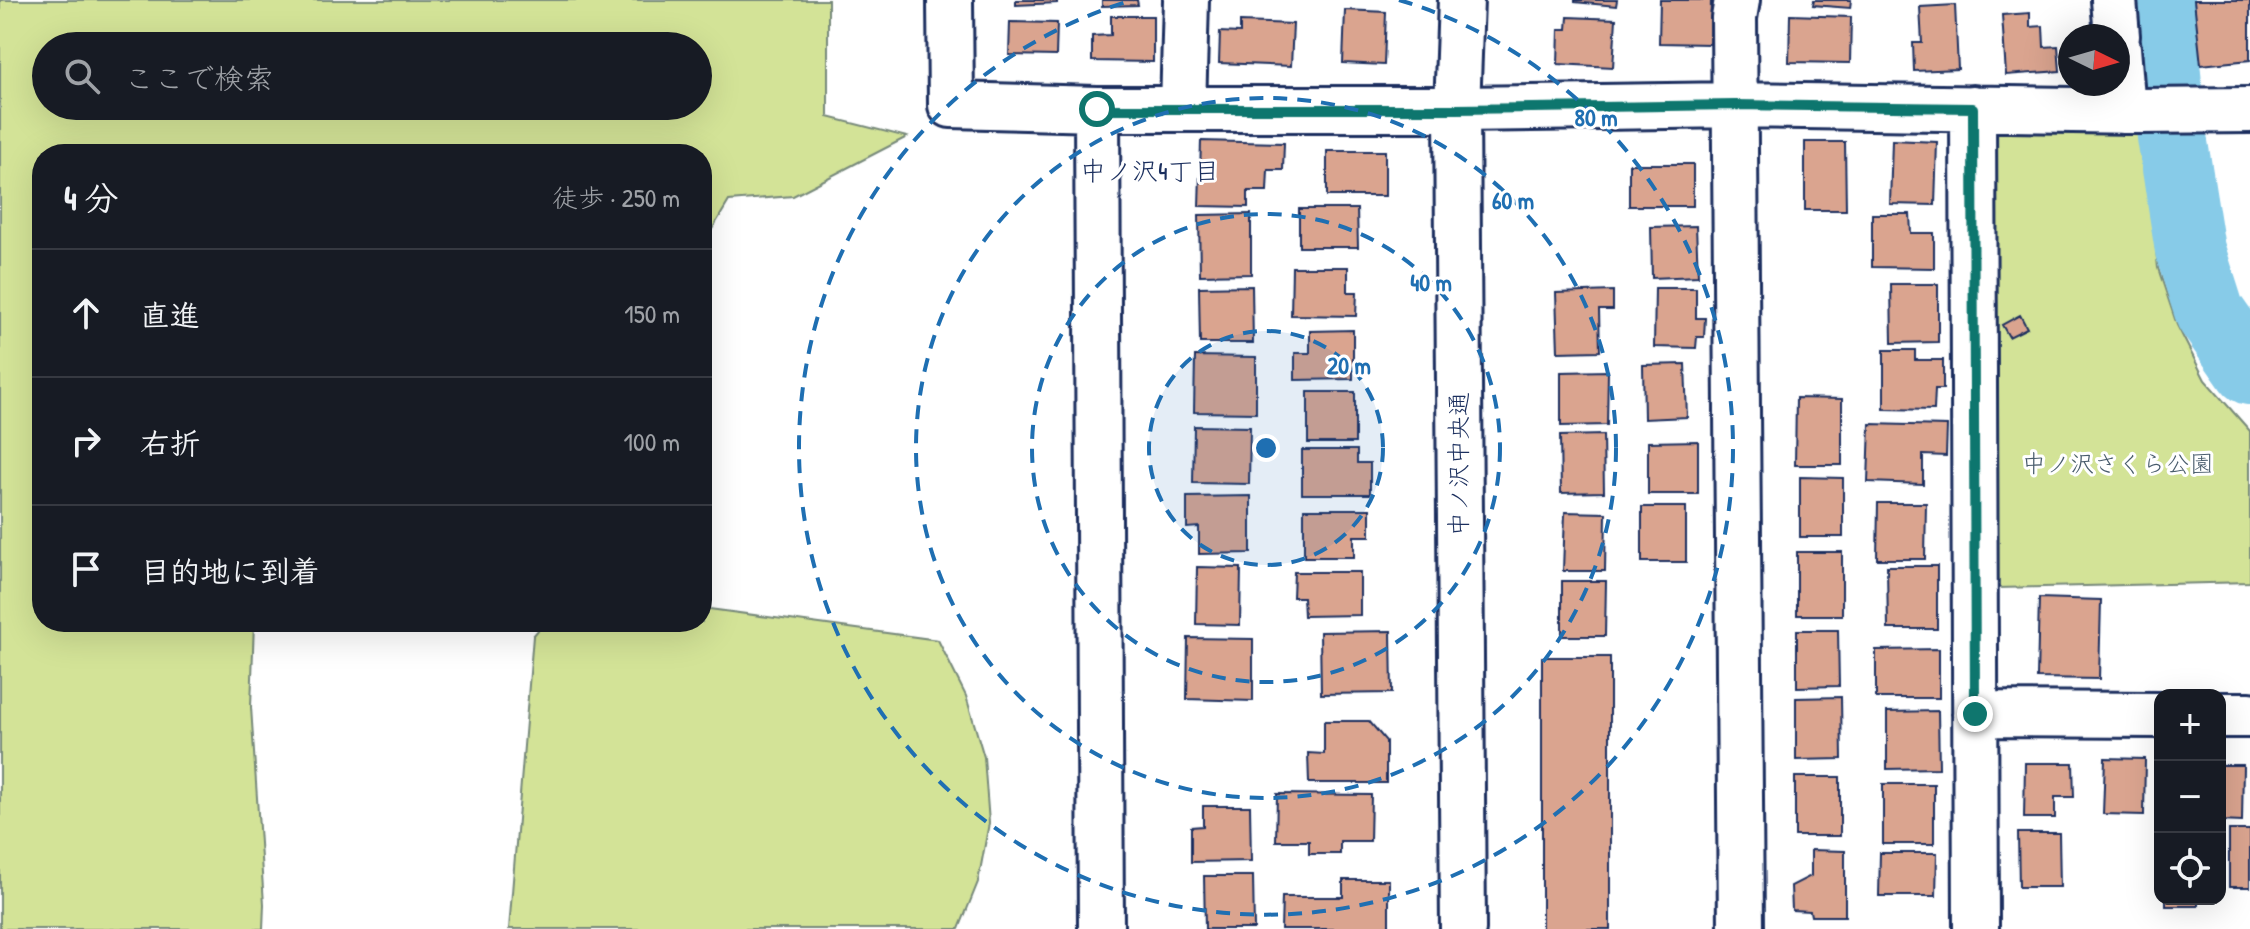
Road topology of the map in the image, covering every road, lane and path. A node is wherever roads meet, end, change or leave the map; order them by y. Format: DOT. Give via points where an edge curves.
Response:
graph roads {
  1 [pos="950,0"];
  2 [pos="1186,0"];
  3 [pos="1461,0"];
  4 [pos="1737,0"];
  5 [pos="2114,0"];
  6 [pos="2116,24"];
  7 [pos="2128,96"];
  8 [pos="1735,105"];
  9 [pos="1973,108"];
  10 [pos="1097,109"];
  11 [pos="1183,109"];
  12 [pos="1457,109"];
  13 [pos="2250,110"];
  14 [pos="2131,111"];
  15 [pos="1975,714"];
  16 [pos="2154,715"];
  17 [pos="2226,715"];
  18 [pos="2250,715"];
  19 [pos="1101,929"];
  20 [pos="1463,929"];
  21 [pos="1741,929"];
  22 [pos="1976,929"];
  1 -- 10 [label="street" via="951,105"];
  2 -- 11 [label="street"];
  3 -- 12 [label="street, 中ノ沢中央通"];
  4 -- 8 [label="street"];
  5 -- 6 [label="street"];
  7 -- 14 [label="street"];
  8 -- 9 [label="street"];
  8 -- 12 [label="street"];
  8 -- 21 [label="street"];
  9 -- 14 [label="street"];
  9 -- 15 [label="street"];
  10 -- 11 [label="street"];
  10 -- 19 [label="street"];
  11 -- 12 [label="street"];
  12 -- 20 [label="street, 中ノ沢中央通"];
  13 -- 14 [label="street"];
  15 -- 16 [label="street"];
  15 -- 22 [label="street"];
  17 -- 18 [label="street"];
}
